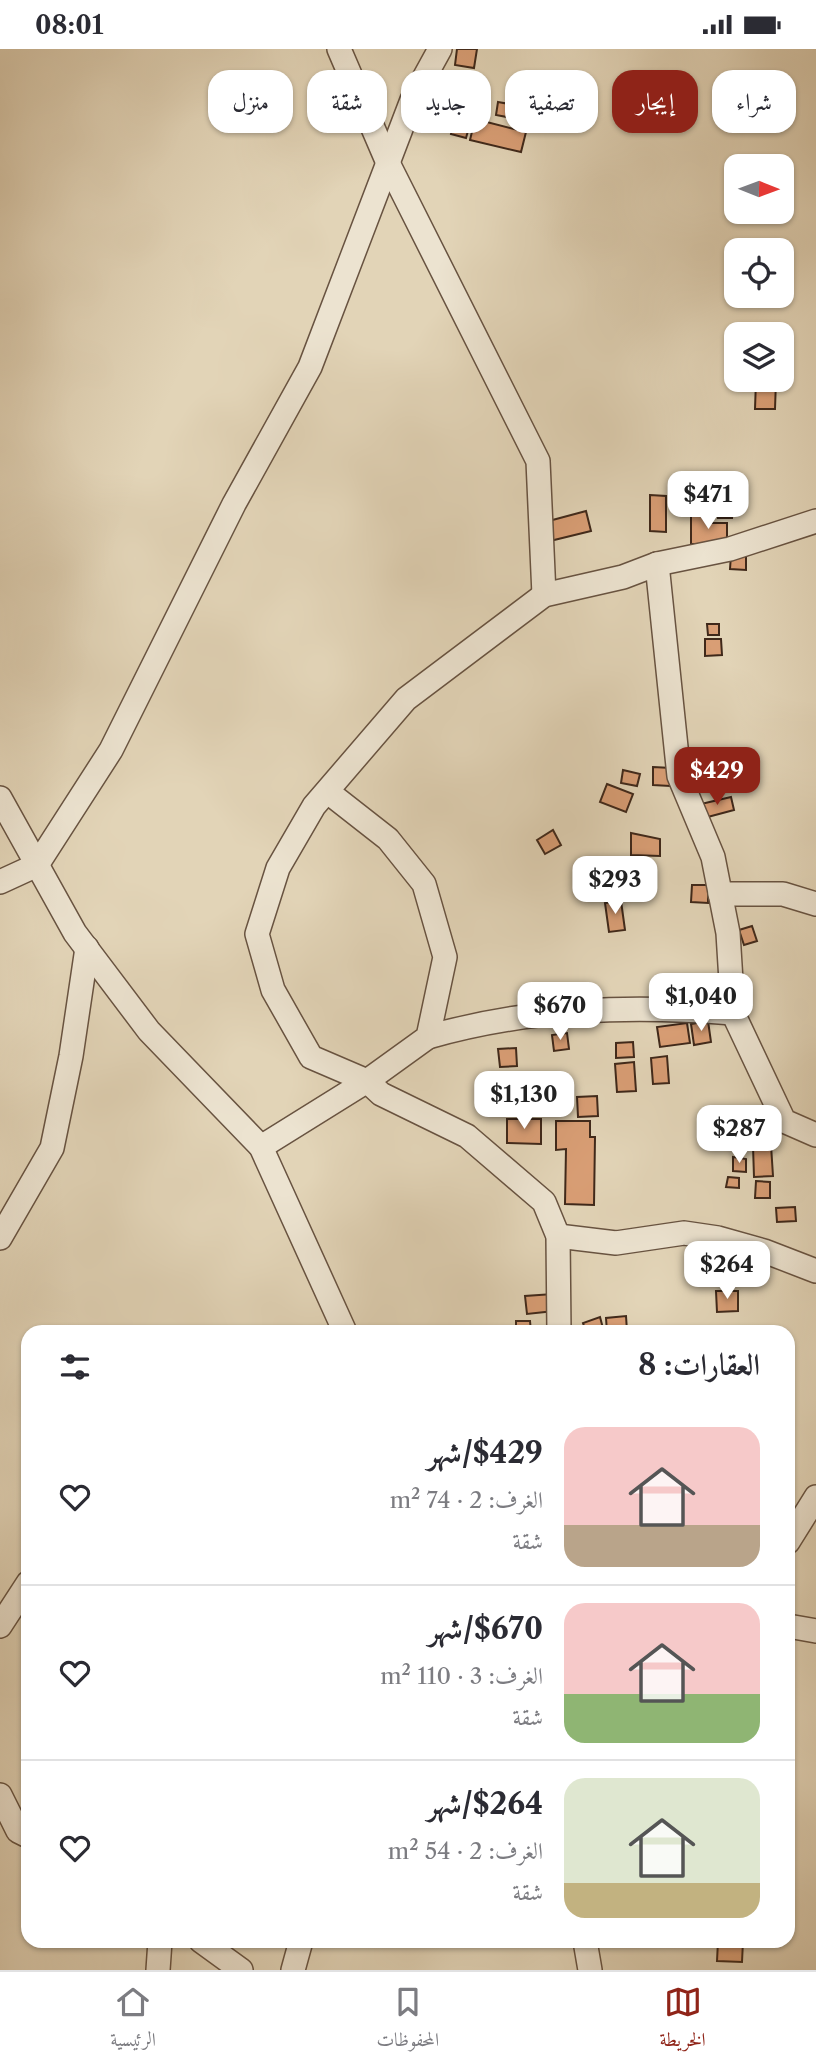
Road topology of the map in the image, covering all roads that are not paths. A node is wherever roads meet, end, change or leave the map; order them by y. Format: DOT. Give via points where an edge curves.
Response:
graph roads {
  1 [pos="340,49"];
  2 [pos="440,49"];
  3 [pos="388,163"];
  4 [pos="816,521"];
  5 [pos="657,564"];
  6 [pos="544,595"];
  7 [pos="328,792"];
  8 [pos="0,798"];
  9 [pos="37,865"];
  10 [pos="0,881"];
  11 [pos="720,894"];
  12 [pos="816,904"];
  13 [pos="87,948"];
  14 [pos="733,1013"];
  15 [pos="428,1037"];
  16 [pos="367,1081"];
  17 [pos="816,1135"];
  18 [pos="261,1147"];
  19 [pos="558,1236"];
  20 [pos="0,1238"];
  21 [pos="816,1271"];
  22 [pos="342,1325"];
  23 [pos="559,1325"];
  24 [pos="816,1497"];
  25 [pos="795,1531"];
  26 [pos="21,1594"];
  27 [pos="0,1626"];
  28 [pos="795,1627"];
  29 [pos="816,1631"];
  30 [pos="0,1795"];
  31 [pos="21,1832"];
  32 [pos="160,1948"];
  33 [pos="211,1948"];
  34 [pos="299,1948"];
  35 [pos="587,1948"];
  36 [pos="158,1970"];
  37 [pos="241,1970"];
  38 [pos="293,1970"];
  39 [pos="590,1970"];
  1 -- 3 [label="street"];
  2 -- 3 [label="street" via="412,100"];
  3 -- 6 [label="street" via="538,461"];
  3 -- 9 [label="street" via="310,367 234,504 111,751"];
  4 -- 5 [label="street" via="730,549"];
  5 -- 6 [label="street" via="623,577"];
  5 -- 11 [label="street" via="679,776 713,857"];
  6 -- 7 [label="street" via="406,699"];
  7 -- 15 [label="street" via="388,839 424,884 445,957"];
  7 -- 16 [label="street" via="314,806 278,868 257,934 273,990 311,1057"];
  8 -- 9 [label="street"];
  9 -- 10 [label="street"];
  9 -- 13 [label="street"];
  11 -- 12 [label="street" via="783,894"];
  11 -- 14 [label="street" via="729,933"];
  13 -- 18 [label="street" via="149,1031"];
  13 -- 20 [label="street" via="52,1148"];
  14 -- 15 [label="street" via="651,1006 552,1012 478,1023"];
  14 -- 17 [label="street" via="784,1121"];
  15 -- 16 [label="street"];
  16 -- 18 [label="street"];
  16 -- 19 [label="street" via="381,1094 467,1136 544,1202"];
  18 -- 22 [label="street"];
  19 -- 21 [label="street" via="616,1243 684,1233 752,1248"];
  19 -- 23 [label="street"];
  24 -- 25 [label="street"];
  26 -- 27 [label="street"];
  28 -- 29 [label="street"];
  30 -- 31 [label="street"];
  32 -- 36 [label="street"];
  33 -- 37 [label="street"];
  34 -- 38 [label="street"];
  35 -- 39 [label="street"];
}
